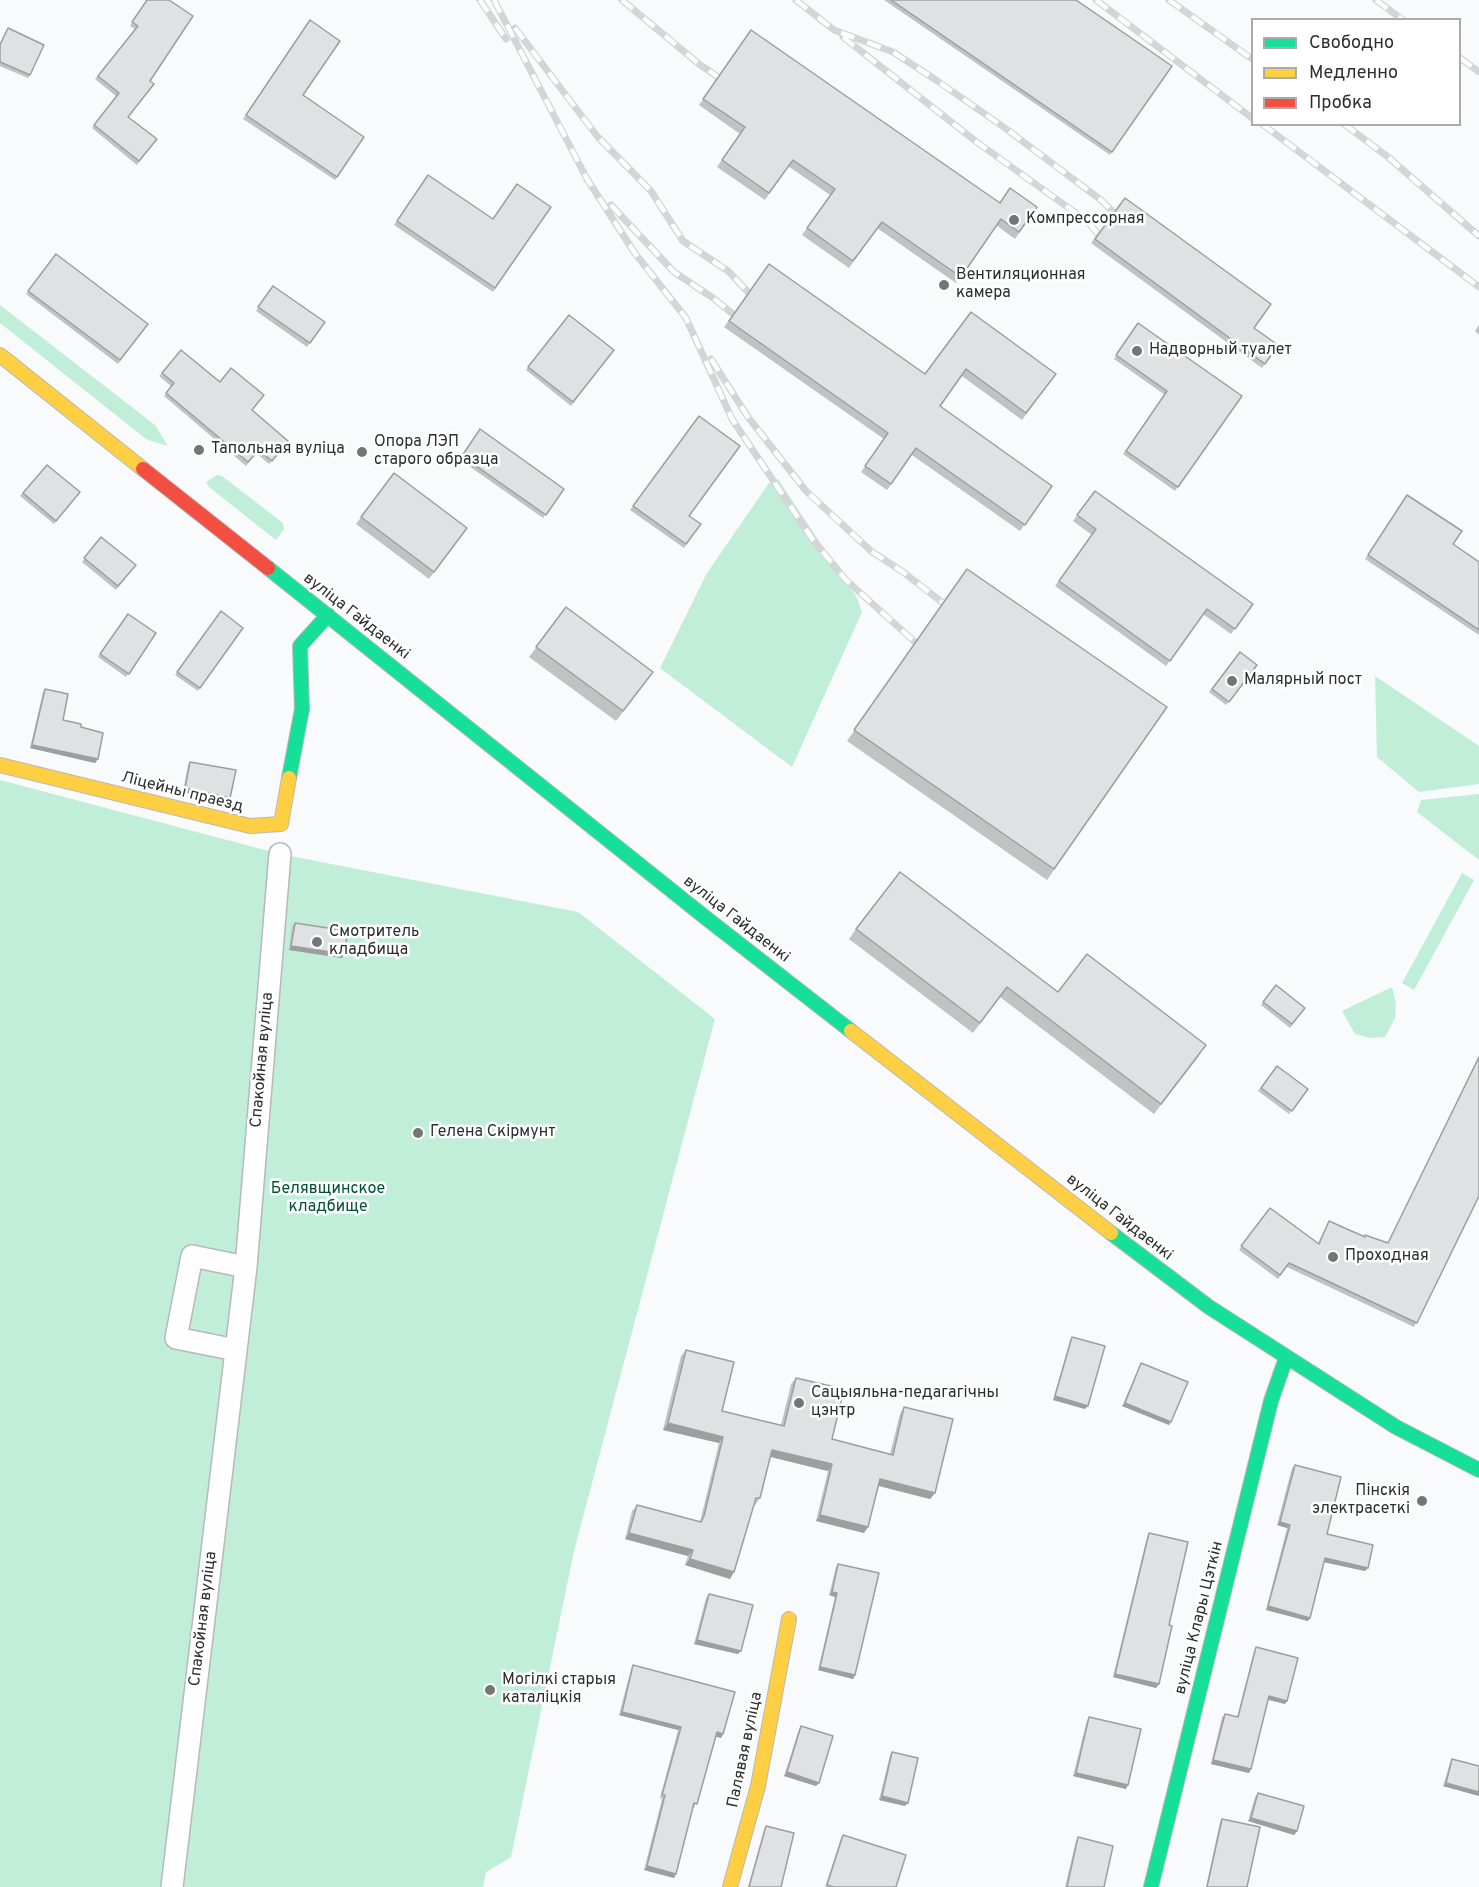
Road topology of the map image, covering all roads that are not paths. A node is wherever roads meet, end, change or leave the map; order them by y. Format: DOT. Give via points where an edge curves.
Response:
graph roads {
  1 [pos="0,355"];
  2 [pos="328,615"];
  3 [pos="0,765"];
  4 [pos="280,854"];
  5 [pos="246,1267"];
  6 [pos="236,1350"];
  7 [pos="1286,1358"];
  8 [pos="1479,1470"];
  9 [pos="789,1619"];
  10 [pos="172,1887"];
  11 [pos="730,1887"];
  12 [pos="1151,1887"];
  1 -- 2 [label="street, вуліца Гайдаенкі"];
  2 -- 3 [label="street, Ліцейны праезд" via="300,646 302,709 282,824 250,826"];
  2 -- 7 [label="street, вуліца Гайдаенкі" via="1149,1263"];
  4 -- 5 [label="street, Спакойная вуліца"];
  5 -- 6 [label="street, Спакойная вуліца"];
  5 -- 6 [label="street" via="192,1256 176,1338"];
  6 -- 10 [label="street, Спакойная вуліца"];
  7 -- 8 [label="street, вуліца Гайдаенкі" via="1396,1428"];
  7 -- 12 [label="street, вуліца Клары Цэткін" via="1268,1413"];
  9 -- 11 [label="street, Палявая вуліца" via="758,1786"];
}
